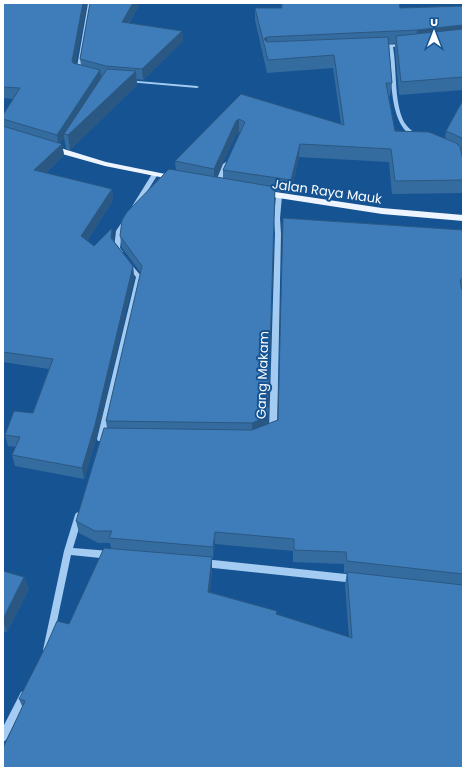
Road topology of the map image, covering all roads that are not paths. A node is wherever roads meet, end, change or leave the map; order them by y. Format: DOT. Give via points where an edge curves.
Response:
graph roads {
  1 [pos="90,3"];
  2 [pos="408,45"];
  3 [pos="376,46"];
  4 [pos="390,46"];
  5 [pos="85,74"];
  6 [pos="122,80"];
  7 [pos="198,87"];
  8 [pos="419,138"];
  9 [pos="46,146"];
  10 [pos="228,159"];
  11 [pos="155,174"];
  12 [pos="186,180"];
  13 [pos="217,186"];
  14 [pos="256,192"];
  15 [pos="279,196"];
  16 [pos="463,218"];
  17 [pos="266,432"];
  18 [pos="98,450"];
  19 [pos="81,508"];
  20 [pos="68,551"];
  21 [pos="117,555"];
  22 [pos="194,562"];
  23 [pos="360,580"];
  24 [pos="42,660"];
  25 [pos="28,688"];
  26 [pos="3,737"];
  1 -- 5 [label="street" via="77,72"];
  2 -- 4 [label="street"];
  3 -- 4 [label="street"];
  4 -- 8 [label="street" via="396,108 404,126"];
  6 -- 7 [label="street"];
  9 -- 11 [label="main road" via="62,148 105,164"];
  10 -- 13 [label="street"];
  11 -- 12 [label="main road"];
  11 -- 18 [label="street" via="119,231 117,248 139,277 106,436"];
  14 -- 15 [label="main road, Jalan Raya Mauk"];
  15 -- 16 [label="main road, Jalan Raya Mauk" via="382,211"];
  15 -- 17 [label="street, Gang Makam" via="273,430"];
  19 -- 20 [label="street"];
  20 -- 21 [label="street"];
  20 -- 24 [label="street" via="46,654"];
  22 -- 23 [label="street"];
  25 -- 26 [label="street"];
}
